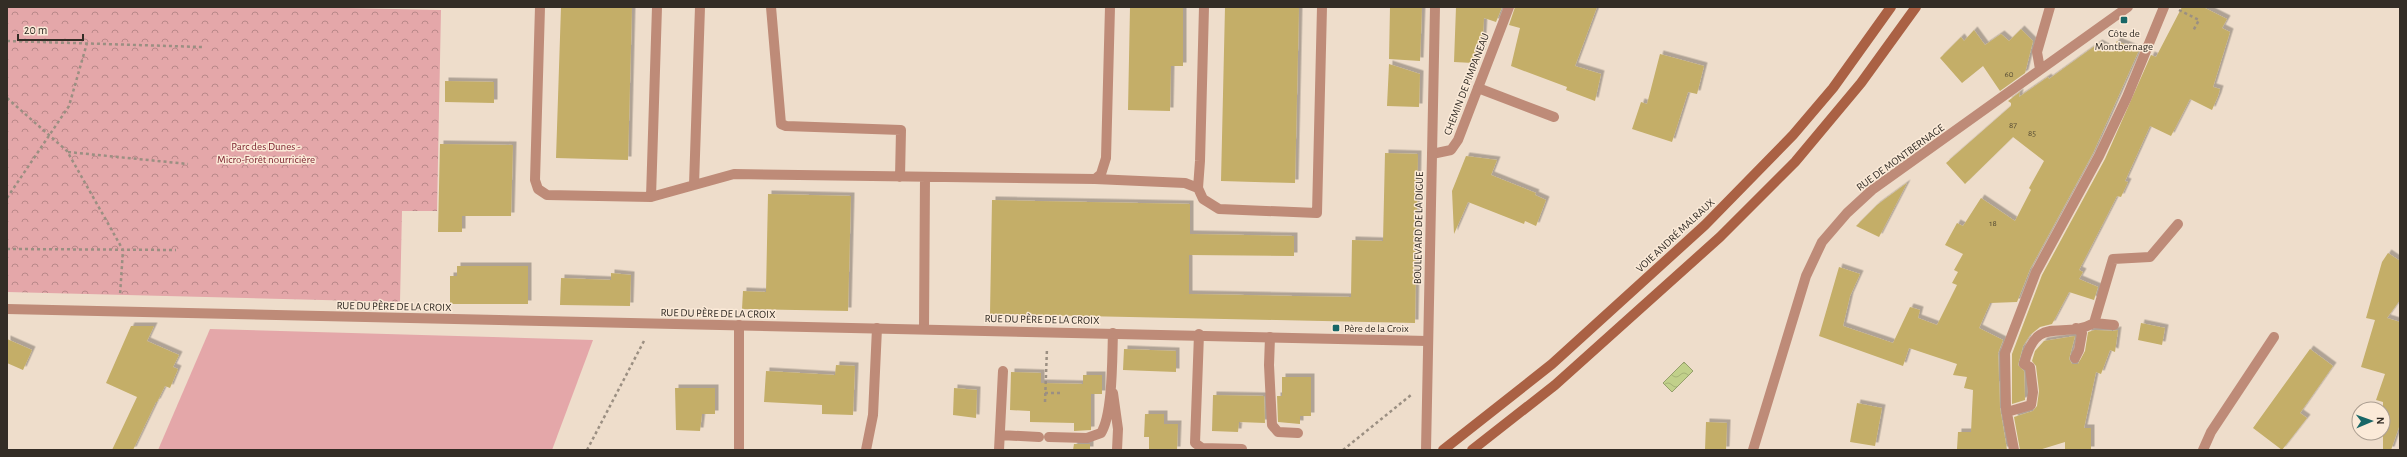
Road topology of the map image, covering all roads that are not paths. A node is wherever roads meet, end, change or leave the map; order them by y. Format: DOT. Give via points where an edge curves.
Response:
graph roads {
  1 [pos="540,7"];
  2 [pos="657,7"];
  3 [pos="700,7"];
  4 [pos="771,7"];
  5 [pos="1110,7"];
  6 [pos="1204,7"];
  7 [pos="1322,7"];
  8 [pos="1436,7"];
  9 [pos="1509,7"];
  10 [pos="1891,7"];
  11 [pos="1916,7"];
  12 [pos="2050,7"];
  13 [pos="2128,7"];
  14 [pos="2164,7"];
  15 [pos="2040,69"];
  16 [pos="1478,88"];
  17 [pos="1554,117"];
  18 [pos="1432,154"];
  19 [pos="900,177"];
  20 [pos="925,178"];
  21 [pos="1095,179"];
  22 [pos="694,185"];
  23 [pos="1198,188"];
  24 [pos="650,197"];
  25 [pos="2178,224"];
  26 [pos="7,309"];
  27 [pos="2094,323"];
  28 [pos="739,325"];
  29 [pos="2114,325"];
  30 [pos="877,328"];
  31 [pos="2076,328"];
  32 [pos="924,329"];
  33 [pos="1112,333"];
  34 [pos="1199,334"];
  35 [pos="1270,337"];
  36 [pos="2274,337"];
  37 [pos="1428,341"];
  38 [pos="2075,358"];
  39 [pos="1003,371"];
  40 [pos="1111,383"];
  41 [pos="2007,412"];
  42 [pos="1298,433"];
  43 [pos="1000,435"];
  44 [pos="1242,449"];
  45 [pos="739,450"];
  46 [pos="866,450"];
  47 [pos="999,450"];
  48 [pos="1118,450"];
  49 [pos="1426,450"];
  50 [pos="1443,450"];
  51 [pos="1472,450"];
  52 [pos="1754,450"];
  53 [pos="2014,450"];
  54 [pos="2203,450"];
  1 -- 24 [label="street" via="535,180 538,189 547,195"];
  2 -- 24 [label="street"];
  3 -- 22 [label="street"];
  4 -- 19 [label="street" via="781,124 901,130"];
  5 -- 21 [label="street" via="1106,158 1103,171"];
  6 -- 23 [label="street"];
  7 -- 23 [label="street" via="1317,213 1219,209 1203,199"];
  8 -- 18 [label="street, BOULEVARD DE LA DIGUE"];
  9 -- 16 [label="street, CHEMIN DE PIMPANEAU"];
  10 -- 50 [label="main road, VOIE ANDRÉ MALRAUX" via="1833,88 1793,134 1705,225 1552,364"];
  11 -- 51 [label="main road" via="1861,83 1795,162 1720,237 1555,385"];
  12 -- 15 [label="street" via="2037,52"];
  13 -- 15 [label="street, RUE DE MONTBERNAGE"];
  14 -- 41 [label="street" via="2127,98 2099,156 2036,272 2005,353"];
  15 -- 52 [label="street, RUE DE MONTBERNAGE" via="1872,190 1847,213 1822,242 1806,276"];
  16 -- 17 [label="street"];
  16 -- 18 [label="street, CHEMIN DE PIMPANEAU" via="1455,146 1447,152"];
  18 -- 37 [label="street, BOULEVARD DE LA DIGUE"];
  19 -- 20 [label="street"];
  19 -- 22 [label="street" via="734,174"];
  20 -- 21 [label="street"];
  20 -- 32 [label="street"];
  21 -- 23 [label="street" via="1185,183"];
  22 -- 24 [label="street"];
  25 -- 27 [label="street" via="2150,257 2113,259"];
  26 -- 28 [label="street, RUE DU PÈRE DE LA CROIX"];
  27 -- 29 [label="street"];
  27 -- 31 [label="street" via="2084,328"];
  28 -- 30 [label="street, RUE DU PÈRE DE LA CROIX"];
  28 -- 45 [label="street"];
  30 -- 32 [label="street, RUE DU PÈRE DE LA CROIX"];
  30 -- 46 [label="street" via="872,415"];
  31 -- 38 [label="street" via="2082,333"];
  31 -- 41 [label="street" via="2048,332 2033,340 2028,347 2024,364 2030,367 2033,392 2031,405"];
  32 -- 33 [label="street, RUE DU PÈRE DE LA CROIX"];
  33 -- 34 [label="street, RUE DU PÈRE DE LA CROIX"];
  33 -- 40 [label="street"];
  34 -- 35 [label="street, RUE DU PÈRE DE LA CROIX"];
  34 -- 44 [label="street" via="1195,443 1202,448"];
  35 -- 37 [label="street, RUE DU PÈRE DE LA CROIX"];
  35 -- 42 [label="street" via="1272,425 1278,432"];
  36 -- 54 [label="street" via="2211,432"];
  37 -- 49 [label="street, BOULEVARD DE LA DIGUE"];
  39 -- 43 [label="street"];
  40 -- 43 [label="street" via="1105,424 1101,433 1087,438"];
  40 -- 48 [label="street" via="1118,429"];
  41 -- 53 [label="street"];
  43 -- 47 [label="street"];
}
